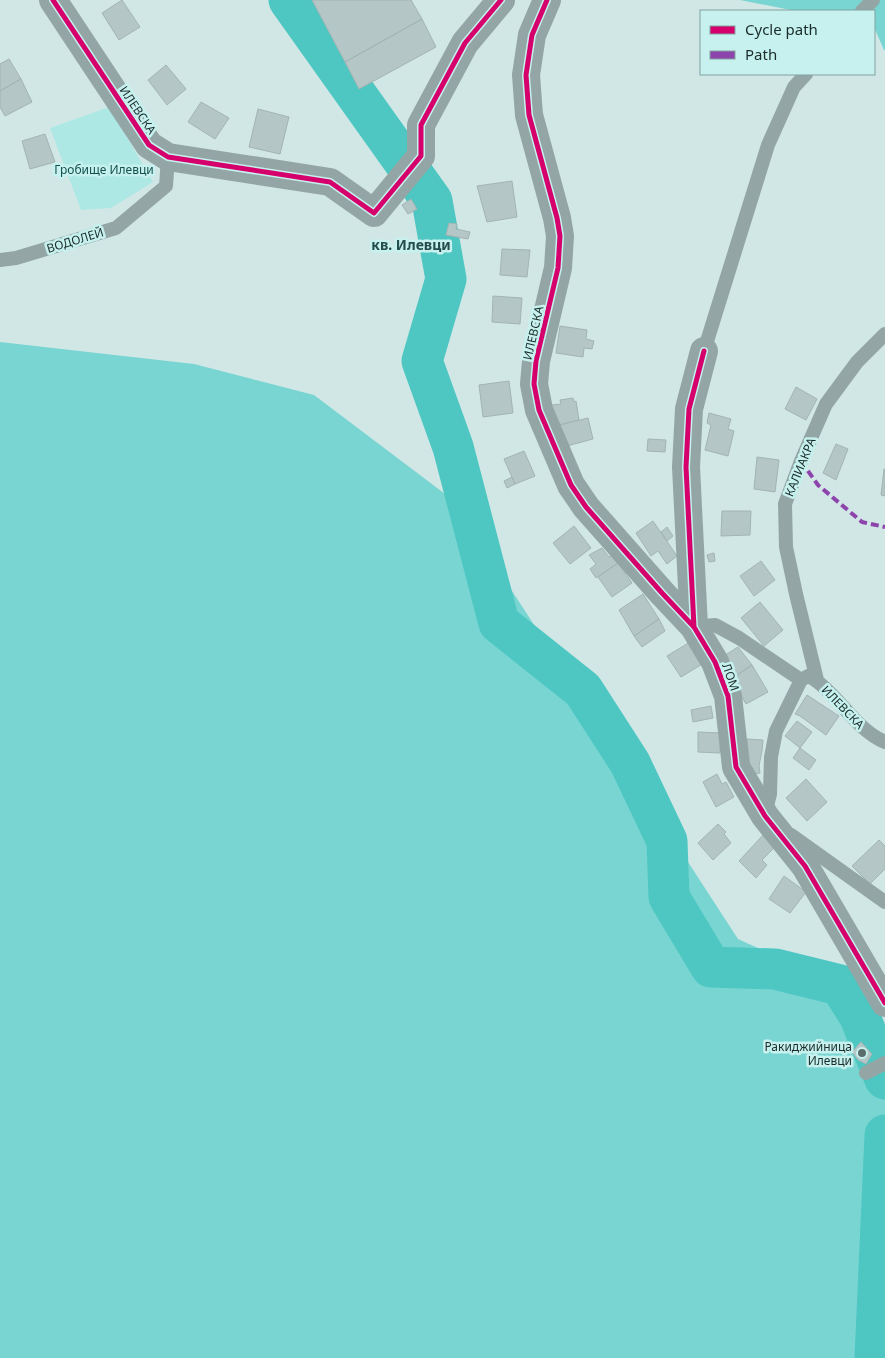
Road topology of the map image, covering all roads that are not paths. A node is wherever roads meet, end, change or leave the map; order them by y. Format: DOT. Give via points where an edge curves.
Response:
graph roads {
  1 [pos="53,0"];
  2 [pos="501,0"];
  3 [pos="547,0"];
  4 [pos="873,0"];
  5 [pos="863,10"];
  6 [pos="805,75"];
  7 [pos="168,157"];
  8 [pos="0,260"];
  9 [pos="885,334"];
  10 [pos="704,351"];
  11 [pos="694,627"];
  12 [pos="801,680"];
  13 [pos="817,680"];
  14 [pos="885,742"];
  15 [pos="765,816"];
  16 [pos="885,902"];
  17 [pos="885,1003"];
  1 -- 7 [label="street, ИЛЕВСКА" via="149,145"];
  2 -- 7 [label="street, ИЛЕВСКА" via="465,43 421,125 421,156 374,213 330,182"];
  3 -- 11 [label="street, ИЛЕВСКА" via="532,35 526,75 529,114 560,236 558,268 536,361 534,384 539,410 571,485 586,507"];
  4 -- 5 [label="lane"];
  6 -- 10 [label="lane" via="794,87 768,145"];
  7 -- 8 [label="lane, ВОДОЛЕЙ" via="166,186 116,228"];
  9 -- 13 [label="lane, КАЛИАКРА" via="857,362 826,404 785,504 786,547"];
  10 -- 11 [label="street, ЛОМ" via="689,409 686,467"];
  11 -- 12 [label="lane" via="715,625"];
  11 -- 15 [label="street, ЛОМ" via="716,662 728,696 736,767"];
  12 -- 13 [label="lane, ИЛЕВСКА" via="808,676"];
  12 -- 15 [label="lane" via="776,731"];
  13 -- 14 [label="lane, ИЛЕВСКА" via="859,724"];
  15 -- 16 [label="lane"];
  15 -- 17 [label="street, ЛОМ" via="805,866"];
}
